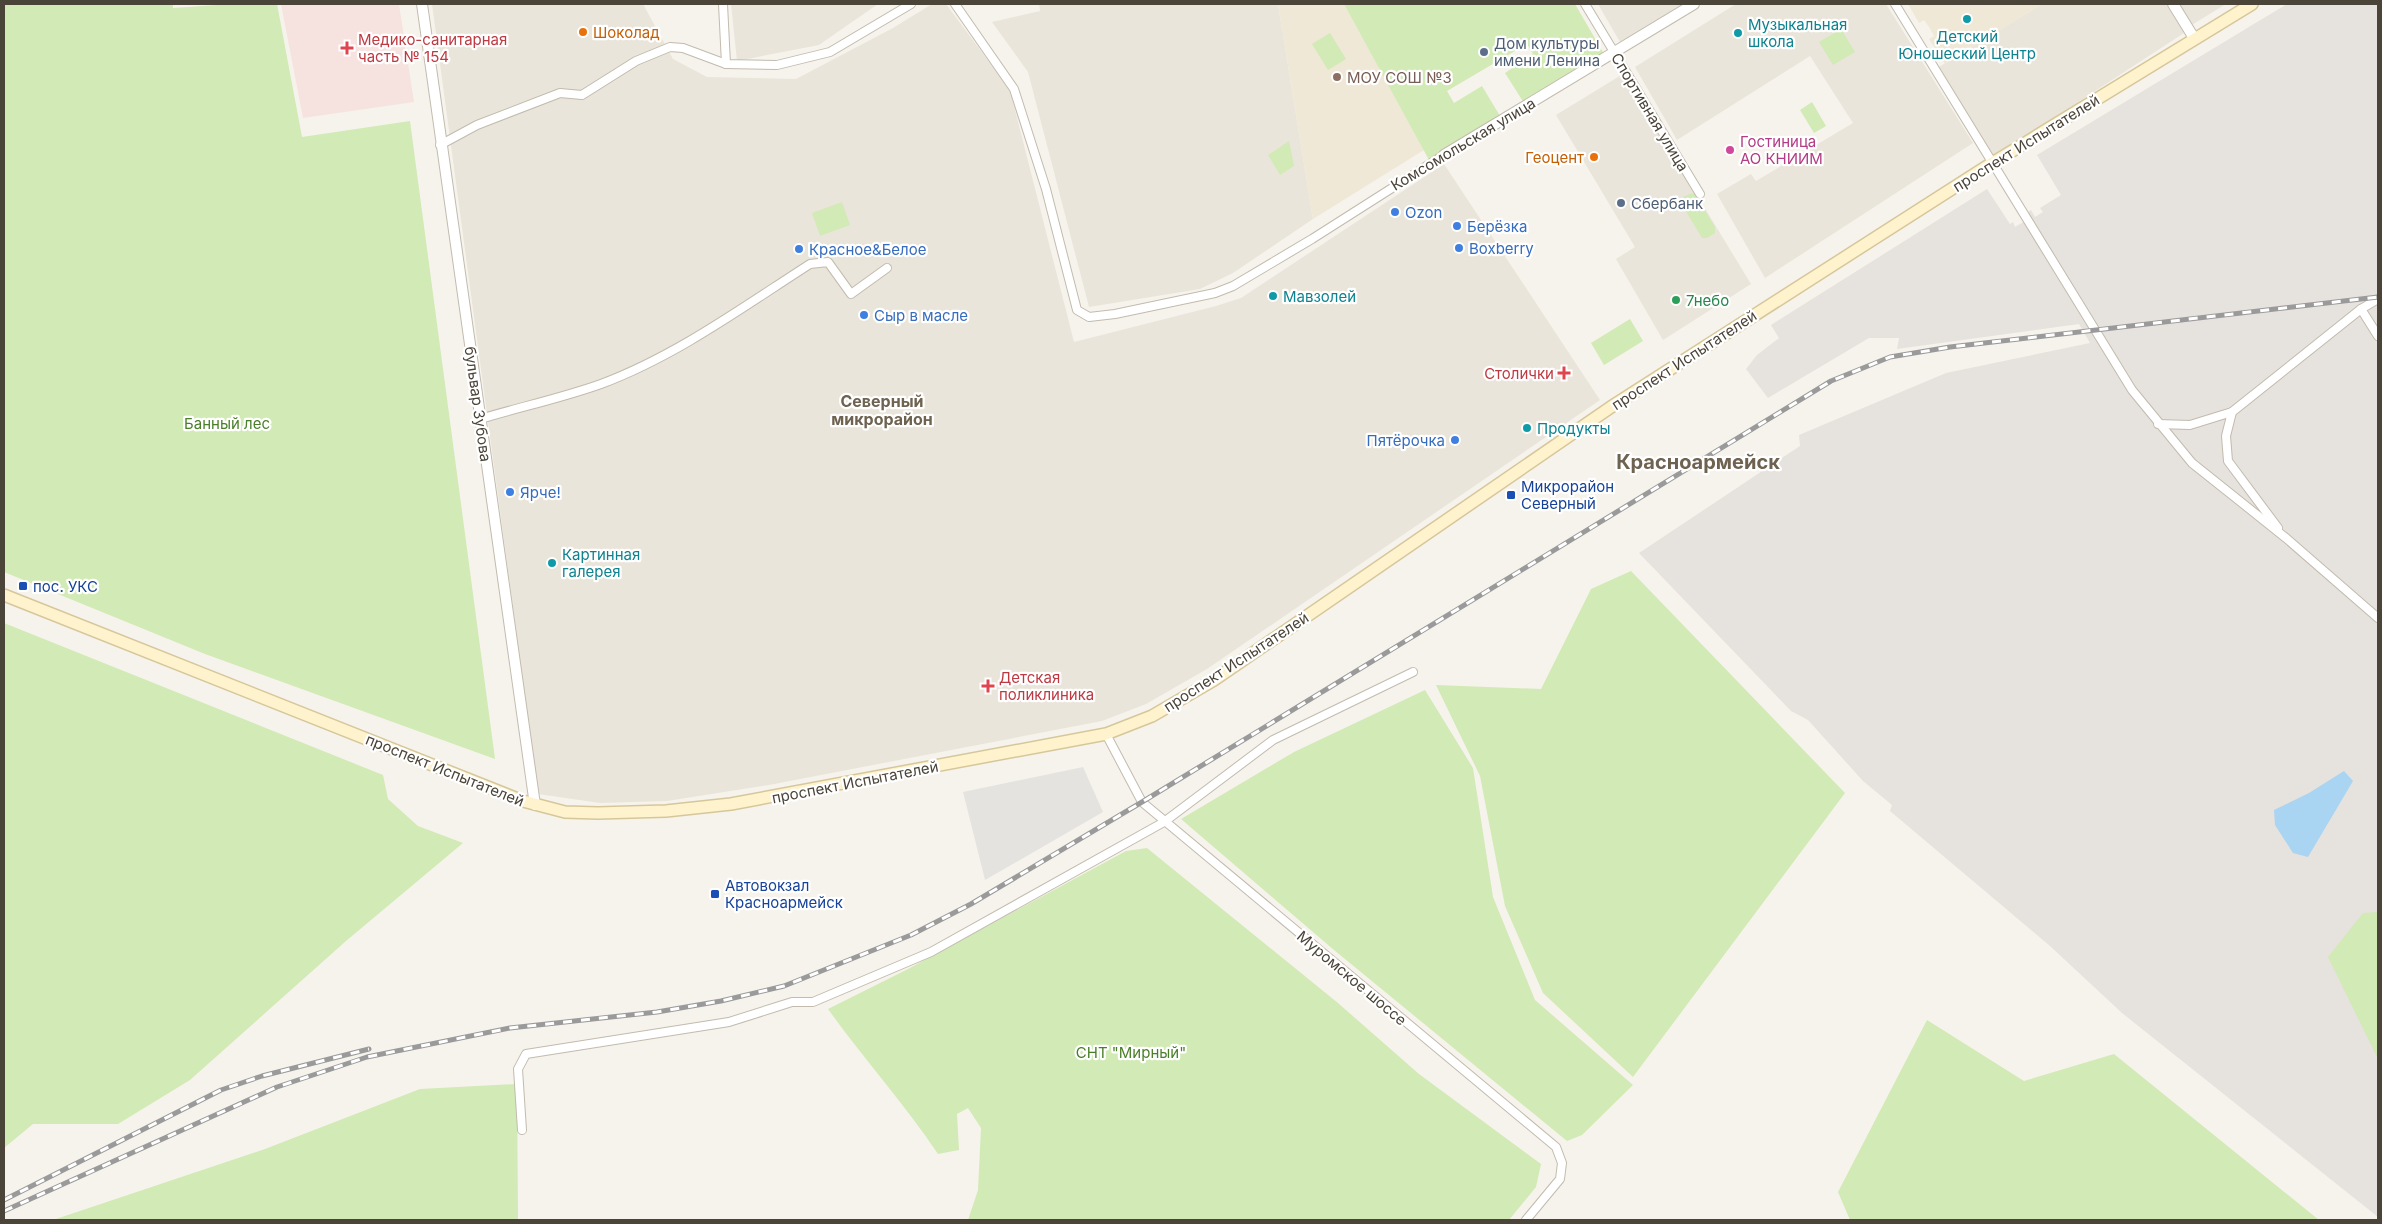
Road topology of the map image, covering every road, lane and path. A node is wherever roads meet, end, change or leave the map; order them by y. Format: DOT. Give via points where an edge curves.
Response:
graph roads {
  1 [pos="422,4"];
  2 [pos="723,4"];
  3 [pos="912,4"];
  4 [pos="955,4"];
  5 [pos="1585,4"];
  6 [pos="1694,4"];
  7 [pos="1895,4"];
  8 [pos="2174,4"];
  9 [pos="2252,4"];
  10 [pos="2194,38"];
  11 [pos="1614,53"];
  12 [pos="726,64"];
  13 [pos="440,145"];
  14 [pos="1444,155"];
  15 [pos="1994,162"];
  16 [pos="1700,194"];
  17 [pos="887,268"];
  18 [pos="2378,299"];
  19 [pos="2361,309"];
  20 [pos="2378,336"];
  21 [pos="2232,412"];
  22 [pos="480,419"];
  23 [pos="2158,424"];
  24 [pos="2286,538"];
  25 [pos="4,594"];
  26 [pos="2378,618"];
  27 [pos="1413,672"];
  28 [pos="1106,734"];
  29 [pos="535,805"];
  30 [pos="1164,822"];
  31 [pos="522,1130"];
  32 [pos="1526,1220"];
  1 -- 13 [label="street, бульвар Зубова"];
  2 -- 12 [label="street"];
  3 -- 12 [label="street" via="830,52 777,66"];
  4 -- 14 [label="street, Комсомольская улица" via="1014,89 1048,195 1077,310 1089,317 1115,314 1233,286"];
  5 -- 11 [label="street, Спортивная улица"];
  6 -- 11 [label="street, Комсомольская улица"];
  7 -- 15 [label="street"];
  8 -- 10 [label="street"];
  9 -- 10 [label="main road, проспект Испытателей"];
  10 -- 15 [label="main road, проспект Испытателей"];
  11 -- 14 [label="street, Комсомольская улица"];
  11 -- 16 [label="street, Спортивная улица"];
  12 -- 13 [label="street" via="683,48 670,47 636,61 582,95 560,94 477,125"];
  13 -- 22 [label="street, бульвар Зубова"];
  15 -- 23 [label="street" via="2132,390"];
  15 -- 28 [label="main road, проспект Испытателей" via="1612,408 1214,680 1152,716"];
  17 -- 22 [label="street" via="851,294 828,262 810,264 697,336 601,384"];
  18 -- 19 [label="street"];
  19 -- 20 [label="street"];
  19 -- 21 [label="street"];
  21 -- 23 [label="street" via="2190,425"];
  21 -- 24 [label="street" via="2226,436 2228,460"];
  22 -- 29 [label="street, бульвар Зубова"];
  23 -- 24 [label="street" via="2192,463"];
  24 -- 26 [label="street"];
  25 -- 29 [label="main road, проспект Испытателей"];
  27 -- 30 [label="street" via="1273,740"];
  28 -- 29 [label="main road, проспект Испытателей" via="731,804 666,811 598,813 565,812"];
  28 -- 30 [label="street, Муромское шоссе" via="1142,802"];
  30 -- 31 [label="street" via="932,952 813,1002 792,1002 729,1022 526,1054 518,1069"];
  30 -- 32 [label="street, Муромское шоссе" via="1556,1147 1562,1163 1560,1179"];
}
